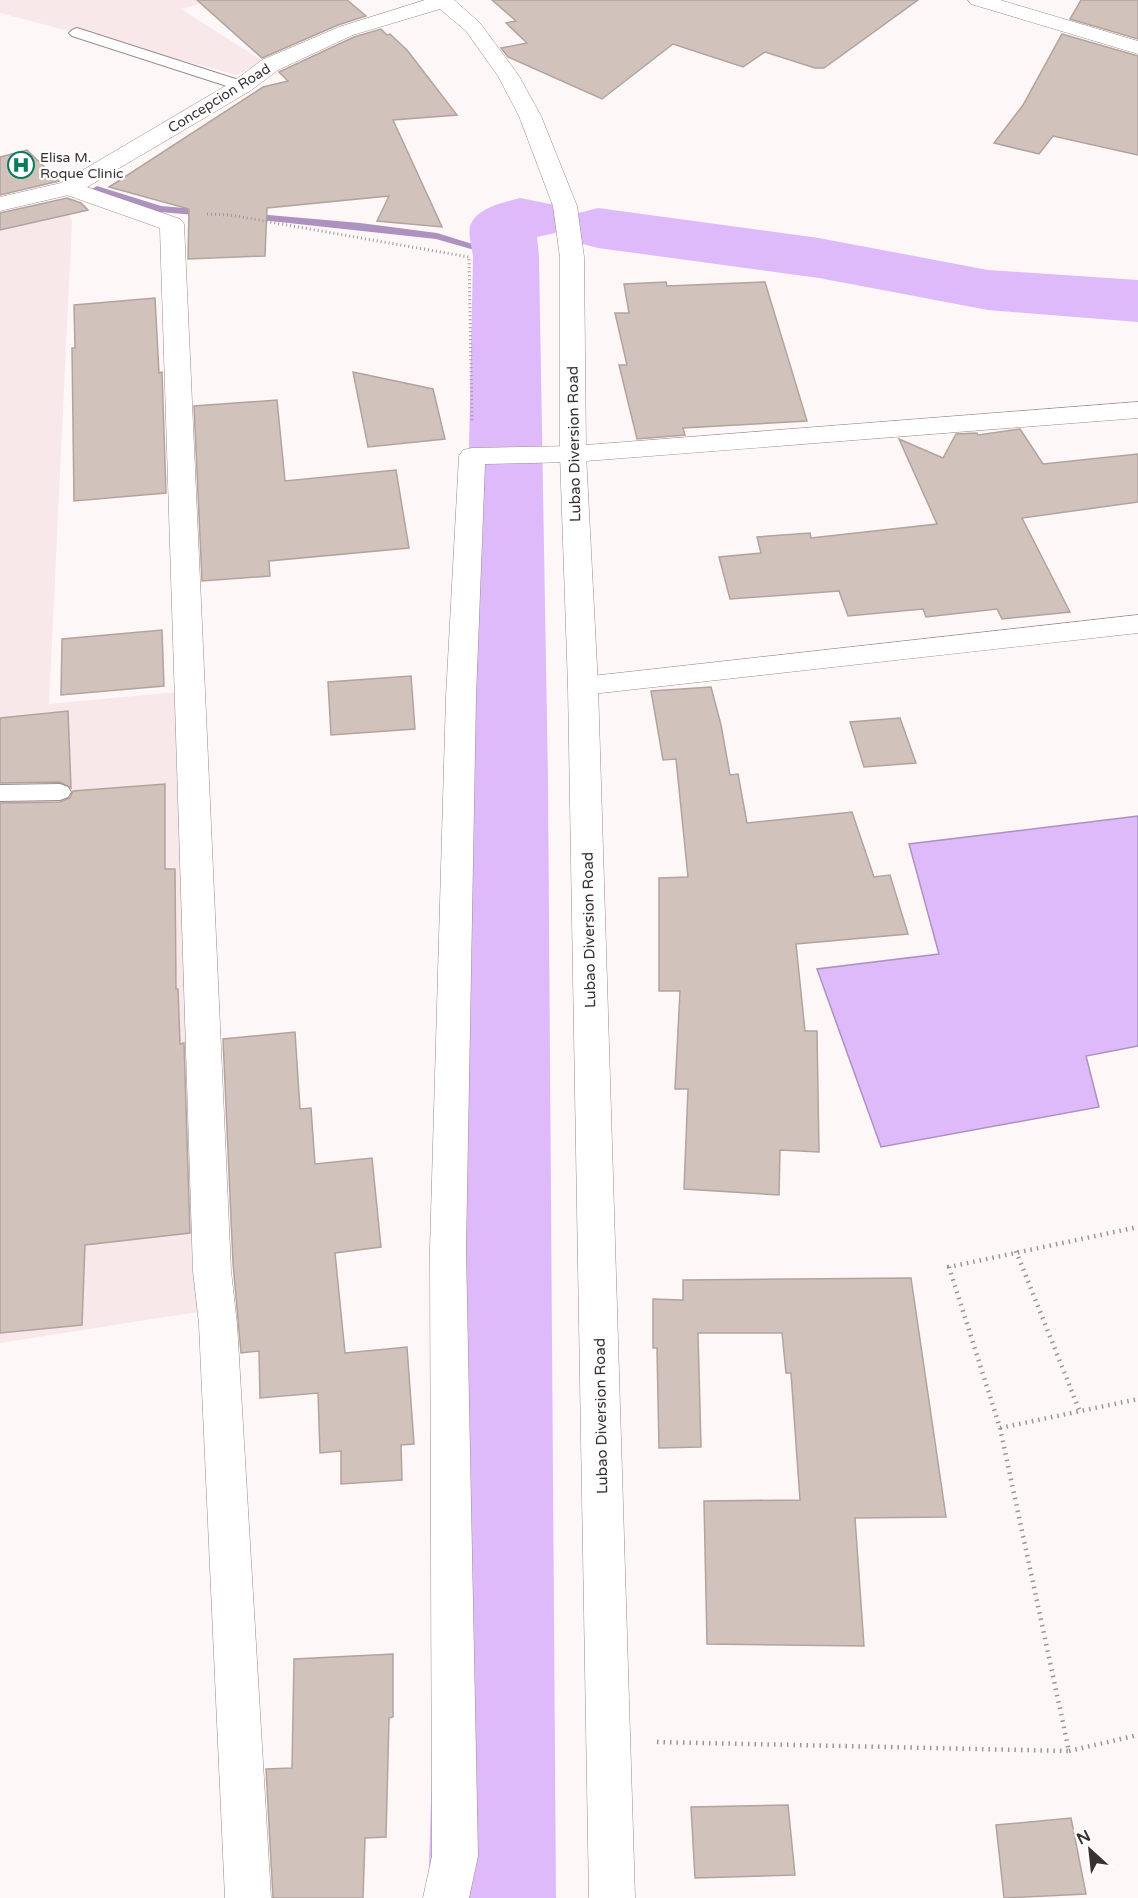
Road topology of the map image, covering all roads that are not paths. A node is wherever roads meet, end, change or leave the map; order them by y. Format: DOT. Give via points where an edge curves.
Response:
graph roads {
  1 [pos="978,0"];
  2 [pos="442,1"];
  3 [pos="77,33"];
  4 [pos="1138,48"];
  5 [pos="242,86"];
  6 [pos="69,188"];
  7 [pos="0,204"];
  8 [pos="1138,410"];
  9 [pos="565,454"];
  10 [pos="1138,624"];
  11 [pos="583,686"];
  12 [pos="60,792"];
  13 [pos="0,793"];
  14 [pos="248,1898"];
  15 [pos="446,1898"];
  16 [pos="612,1898"];
  1 -- 4 [label="street"];
  2 -- 5 [label="street, Concepcion Road" via="346,31 270,65"];
  2 -- 9 [label="street, Lubao Diversion Road" via="473,27 508,76 530,116 566,206 572,256"];
  3 -- 5 [label="lane"];
  5 -- 6 [label="street, Concepcion Road"];
  6 -- 7 [label="street, Concepcion Road"];
  6 -- 14 [label="street" via="172,224 212,1271 219,1336"];
  8 -- 9 [label="street"];
  9 -- 11 [label="street, Lubao Diversion Road"];
  9 -- 15 [label="street" via="480,456 461,696 448,1249 455,1856"];
  10 -- 11 [label="street"];
  11 -- 16 [label="street, Lubao Diversion Road"];
  12 -- 13 [label="lane"];
}
